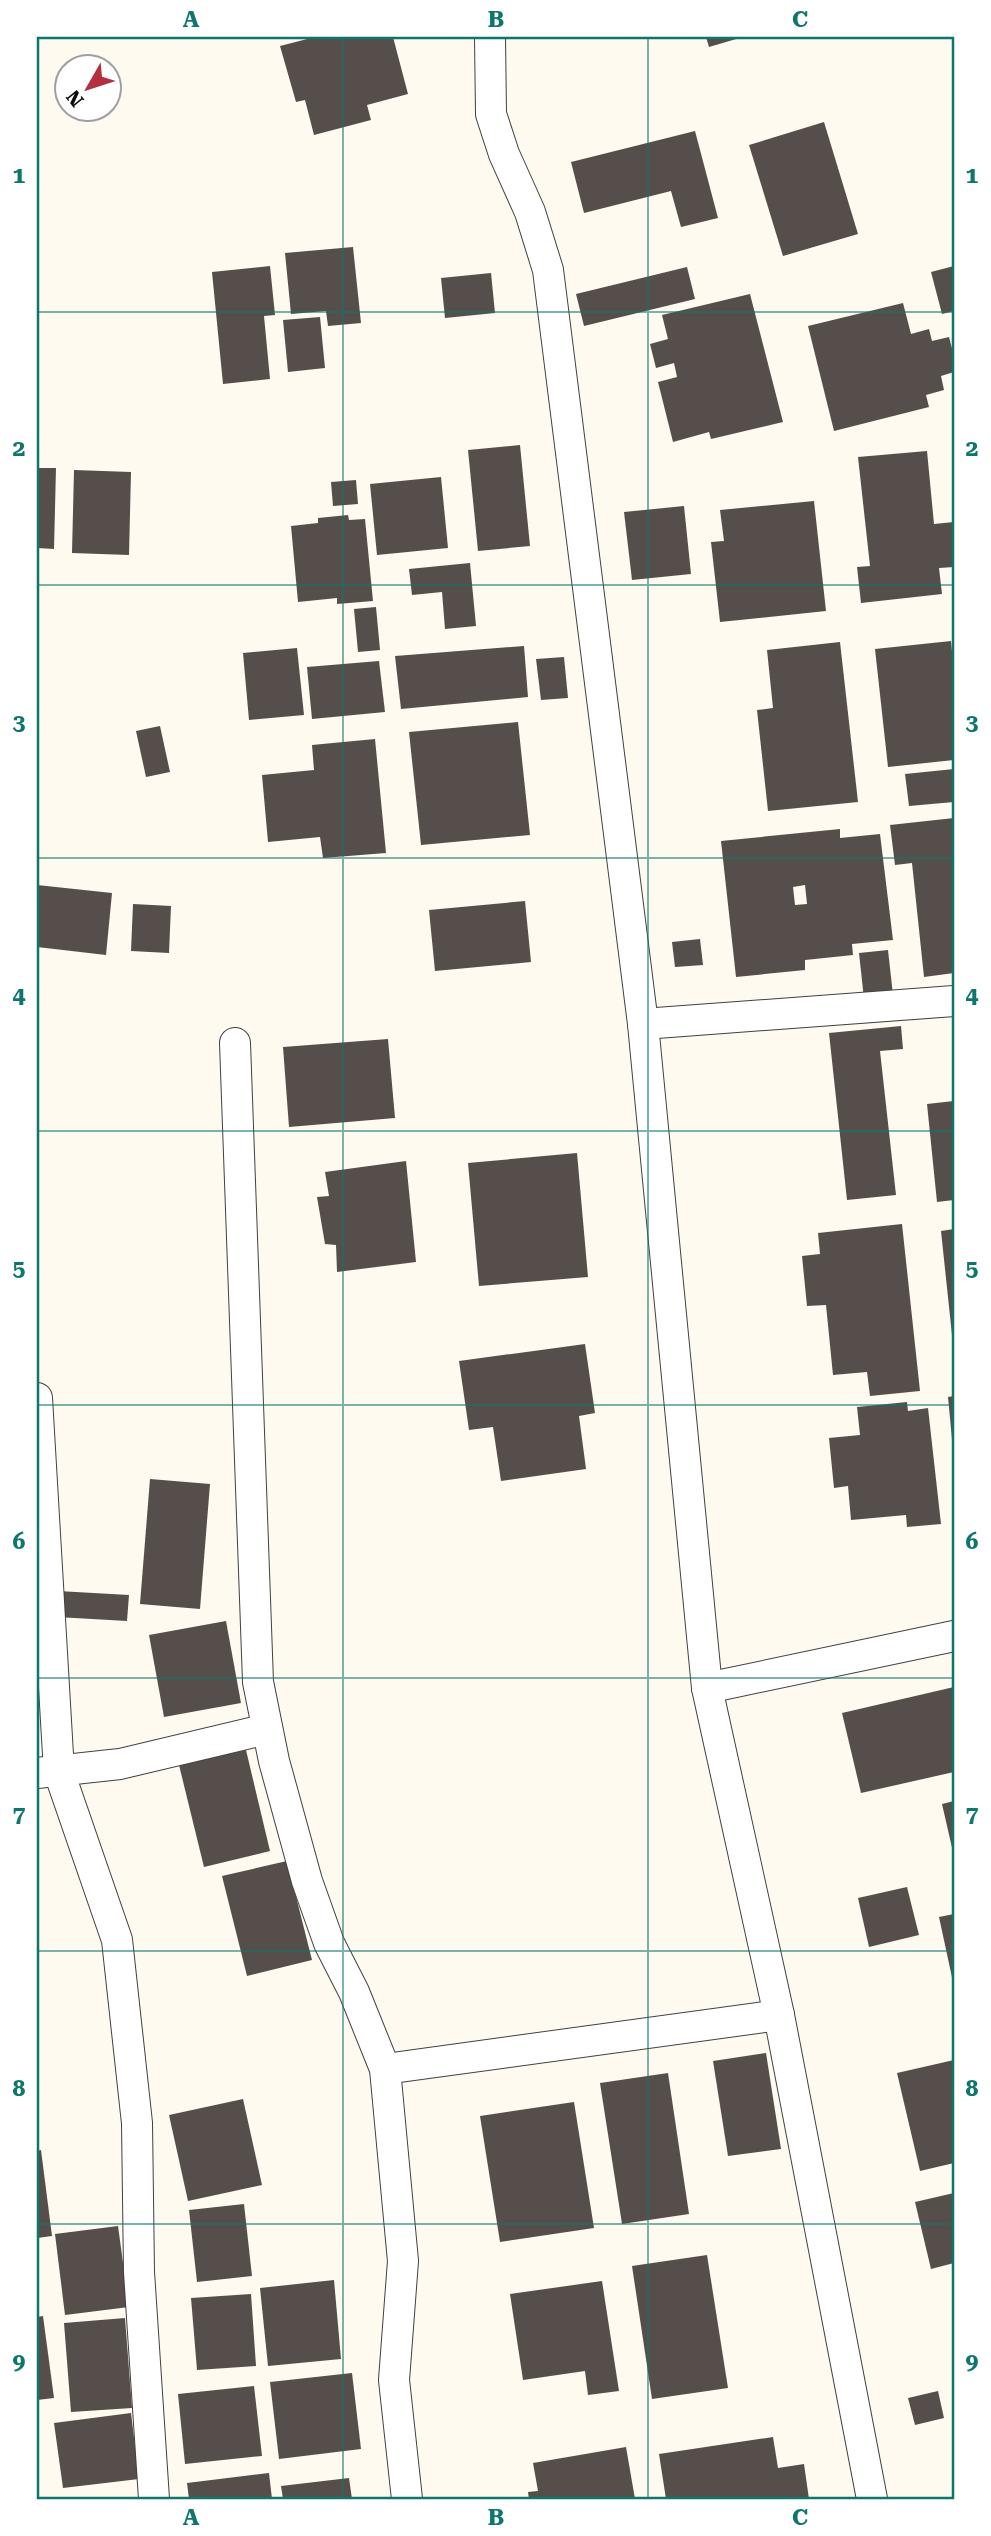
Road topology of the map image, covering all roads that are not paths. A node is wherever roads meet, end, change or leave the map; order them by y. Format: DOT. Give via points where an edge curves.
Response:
graph roads {
  1 [pos="490,37"];
  2 [pos="954,1001"];
  3 [pos="643,1024"];
  4 [pos="235,1043"];
  5 [pos="37,1398"];
  6 [pos="954,1636"];
  7 [pos="707,1688"];
  8 [pos="267,1729"];
  9 [pos="48,1773"];
  10 [pos="779,2015"];
  11 [pos="385,2069"];
  12 [pos="154,2499"];
  13 [pos="407,2499"];
  14 [pos="872,2499"];
  1 -- 3 [label="street" via="491,114 548,270"];
  2 -- 3 [label="street"];
  3 -- 7 [label="street"];
  4 -- 8 [label="street" via="257,1682"];
  5 -- 9 [label="street"];
  6 -- 7 [label="street"];
  7 -- 10 [label="street"];
  8 -- 9 [label="street" via="120,1764"];
  8 -- 11 [label="street" via="306,1881"];
  9 -- 12 [label="street" via="117,1940 136,2123 139,2272"];
  10 -- 11 [label="street"];
  10 -- 14 [label="street"];
  11 -- 13 [label="street" via="403,2260 394,2380"];
}
